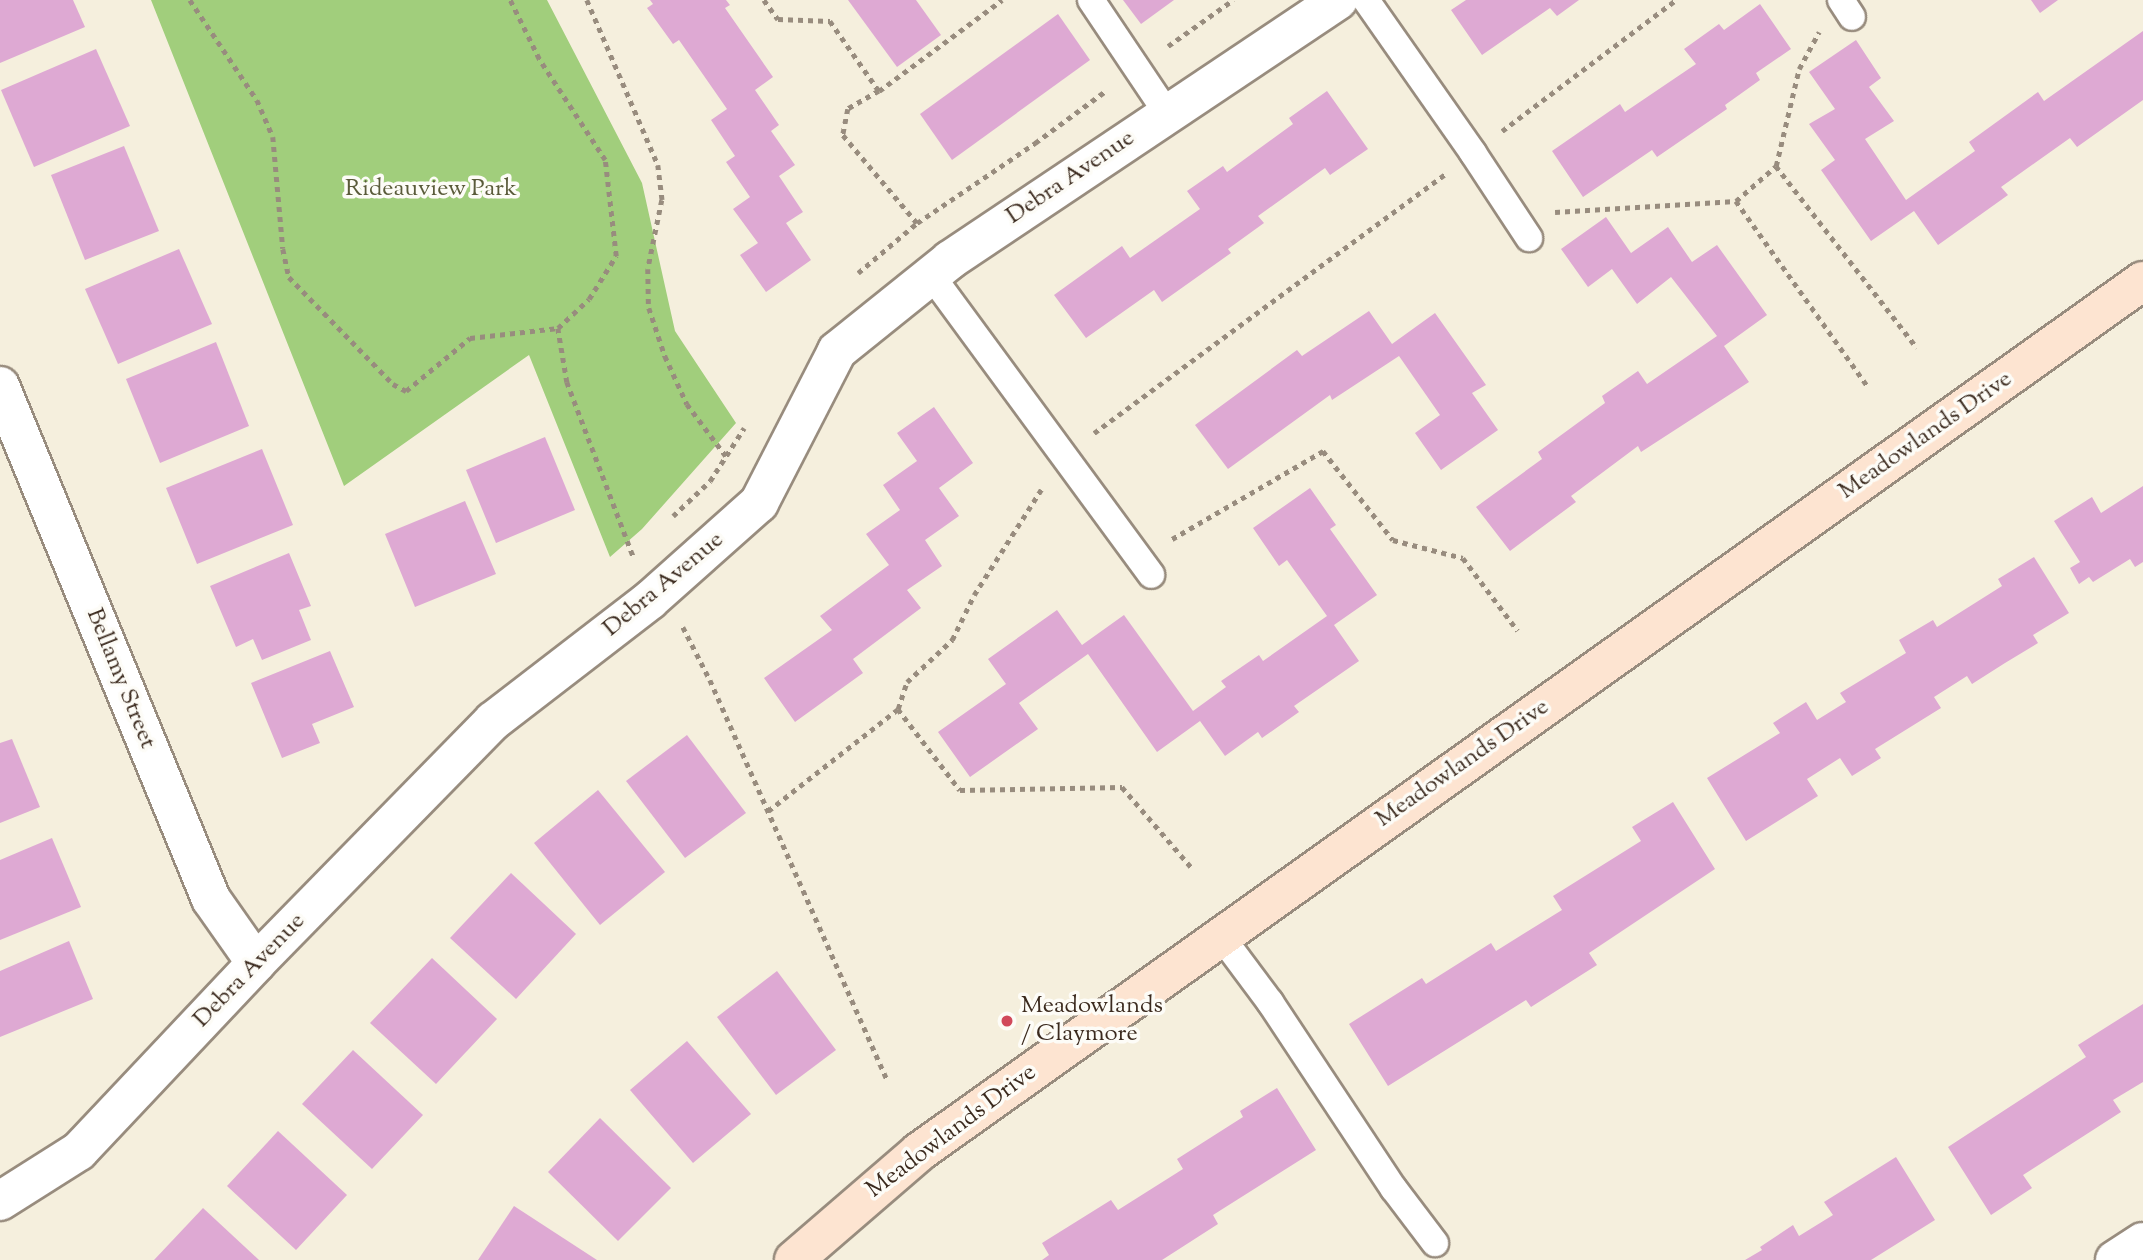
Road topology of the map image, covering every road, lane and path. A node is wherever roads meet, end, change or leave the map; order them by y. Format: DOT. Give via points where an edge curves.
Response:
graph roads {
  1 [pos="190,0"];
  2 [pos="510,0"];
  3 [pos="587,0"];
  4 [pos="764,0"];
  5 [pos="1002,0"];
  6 [pos="1091,0"];
  7 [pos="1338,0"];
  8 [pos="1366,0"];
  9 [pos="1676,0"];
  10 [pos="1824,23"];
  11 [pos="879,90"];
  12 [pos="1167,113"];
  13 [pos="1474,153"];
  14 [pos="1776,166"];
  15 [pos="1736,201"];
  16 [pos="1527,235"];
  17 [pos="940,268"];
  18 [pos="2143,281"];
  19 [pos="558,328"];
  20 [pos="1917,348"];
  21 [pos="0,386"];
  22 [pos="1867,386"];
  23 [pos="1064,455"];
  24 [pos="726,456"];
  25 [pos="1144,567"];
  26 [pos="657,594"];
  27 [pos="1518,631"];
  28 [pos="898,709"];
  29 [pos="768,811"];
  30 [pos="1191,867"];
  31 [pos="1220,935"];
  32 [pos="256,963"];
  33 [pos="888,1081"];
  34 [pos="0,1201"];
  35 [pos="2143,1242"];
  36 [pos="1435,1244"];
  37 [pos="794,1260"];
  38 [pos="2115,1260"];
  1 -- 19 [label="path" via="257,100 273,137 289,277 393,384 406,391 470,338"];
  2 -- 19 [label="path" via="539,59 605,160 616,256 589,299"];
  3 -- 24 [label="path" via="658,165 662,200 648,269 649,308 687,404"];
  4 -- 11 [label="path" via="778,19 830,20"];
  5 -- 11 [label="path"];
  6 -- 12 [label="lane"];
  7 -- 12 [label="street, Debra Avenue"];
  8 -- 13 [label="lane"];
  9 -- 13 [label="path"];
  10 -- 14 [label="path" via="1799,69"];
  11 -- 17 [label="path" via="848,109 843,135"];
  12 -- 17 [label="street, Debra Avenue"];
  13 -- 16 [label="lane"];
  13 -- 23 [label="path"];
  14 -- 15 [label="path"];
  14 -- 20 [label="path"];
  15 -- 16 [label="path" via="1559,210"];
  15 -- 22 [label="path"];
  17 -- 23 [label="lane"];
  17 -- 26 [label="street, Debra Avenue" via="837,351 759,503"];
  18 -- 31 [label="main road, Meadowlands Drive"];
  19 -- 26 [label="path" via="567,382"];
  21 -- 32 [label="street, Bellamy Street" via="211,899"];
  23 -- 25 [label="lane"];
  23 -- 28 [label="path" via="974,596 952,640 908,682"];
  25 -- 27 [label="path" via="1323,451 1392,540 1463,558"];
  26 -- 29 [label="path" via="710,680"];
  26 -- 32 [label="street, Debra Avenue" via="493,721"];
  28 -- 29 [label="path"];
  28 -- 30 [label="path" via="960,790 1122,787"];
  29 -- 33 [label="path"];
  31 -- 36 [label="lane"];
  31 -- 37 [label="main road, Meadowlands Drive" via="919,1152"];
  32 -- 34 [label="street, Debra Avenue" via="79,1151"];
  35 -- 38 [label="street"];
}
